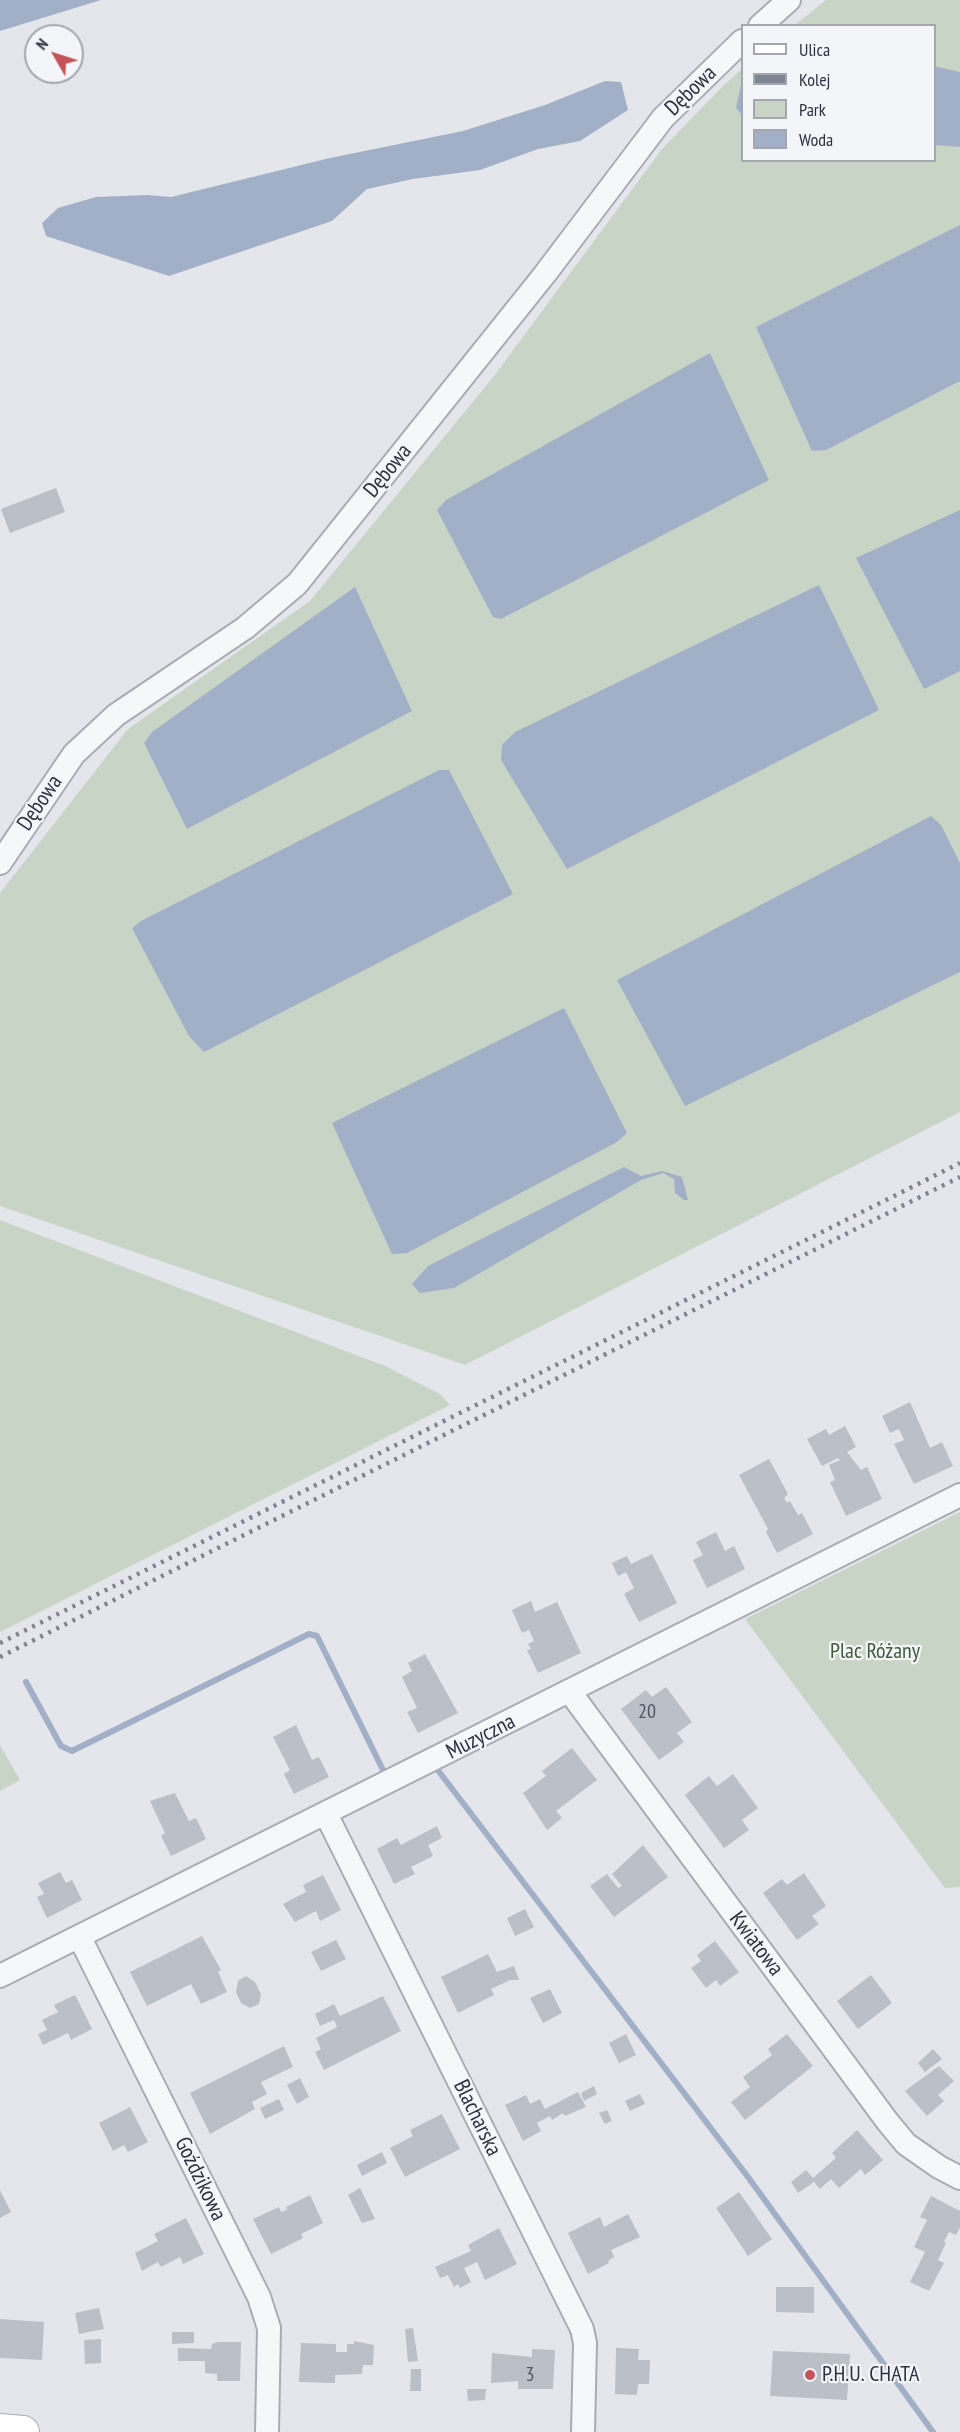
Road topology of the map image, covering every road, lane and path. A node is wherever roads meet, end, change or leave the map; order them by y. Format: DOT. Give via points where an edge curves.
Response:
graph roads {
  1 [pos="789,0"];
  2 [pos="762,24"];
  3 [pos="741,42"];
  4 [pos="0,863"];
  5 [pos="960,1495"];
  6 [pos="570,1692"];
  7 [pos="326,1814"];
  8 [pos="80,1938"];
  9 [pos="0,1976"];
  10 [pos="960,2178"];
  11 [pos="0,2430"];
  12 [pos="23,2432"];
  13 [pos="267,2432"];
  14 [pos="583,2432"];
  1 -- 2 [label="street"];
  3 -- 4 [label="street, Dębowa" via="663,117 545,274 297,584 245,628 116,715 74,754"];
  5 -- 6 [label="street, Muzyczna"];
  6 -- 7 [label="street, Muzyczna"];
  6 -- 10 [label="street, Kwiatowa" via="887,2121 906,2144"];
  7 -- 8 [label="street, Muzyczna"];
  7 -- 14 [label="street, Blacharska" via="582,2329"];
  8 -- 9 [label="street, Muzyczna"];
  8 -- 13 [label="street, Goździkowa" via="259,2297 269,2328"];
  11 -- 12 [label="street"];
}
